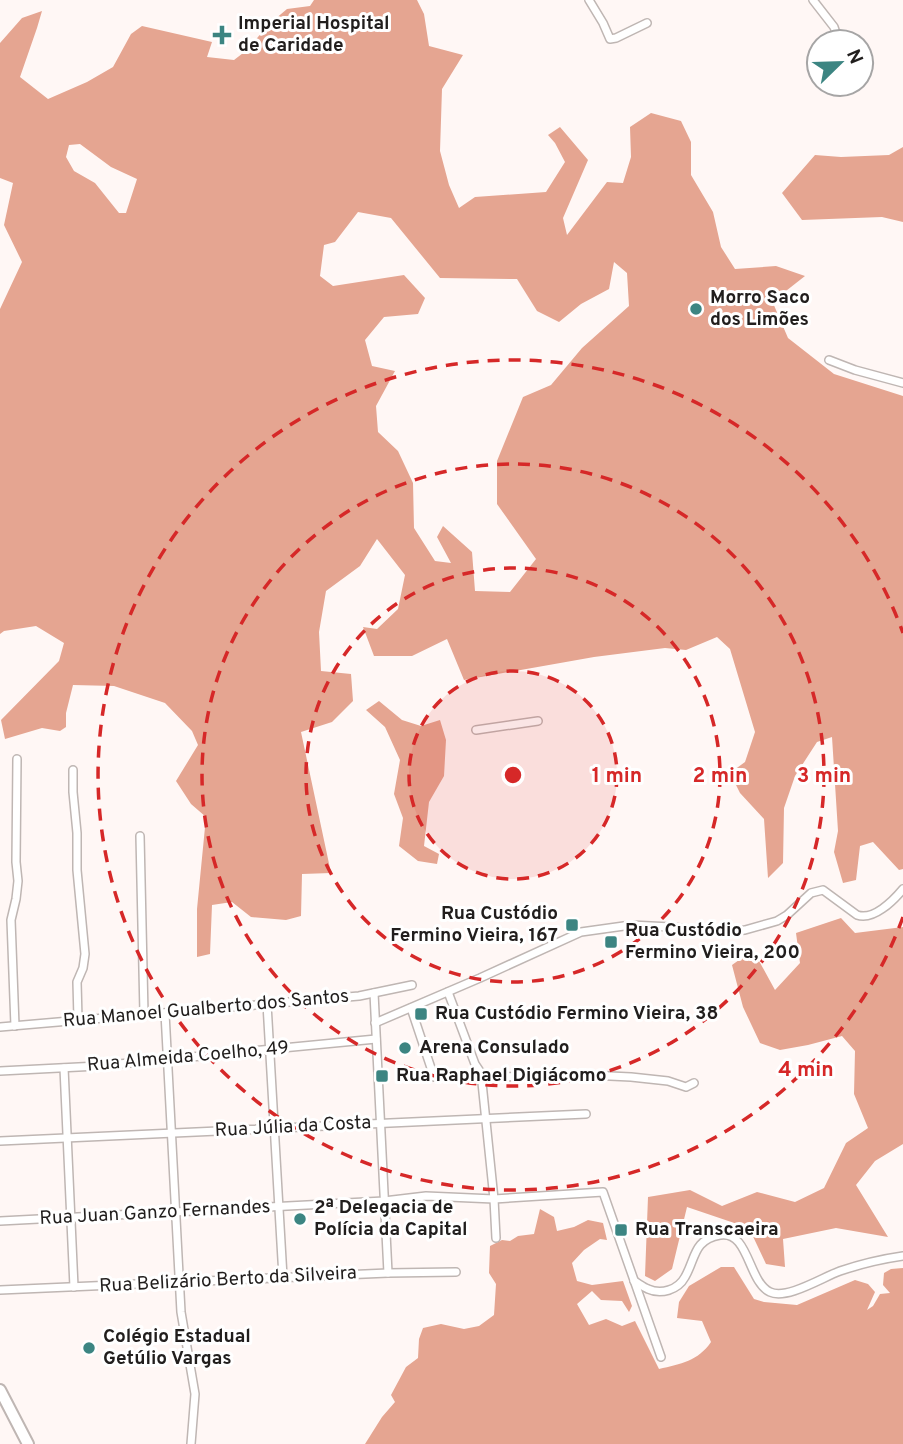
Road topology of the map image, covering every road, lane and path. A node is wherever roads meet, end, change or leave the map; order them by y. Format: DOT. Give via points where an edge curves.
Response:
graph roads {
  1 [pos="589,0"];
  2 [pos="813,0"];
  3 [pos="647,23"];
  4 [pos="834,28"];
  5 [pos="829,360"];
  6 [pos="903,383"];
  7 [pos="538,721"];
  8 [pos="476,730"];
  9 [pos="17,759"];
  10 [pos="74,770"];
  11 [pos="140,836"];
  12 [pos="903,889"];
  13 [pos="412,985"];
  14 [pos="448,992"];
  15 [pos="373,993"];
  16 [pos="267,1004"];
  17 [pos="414,1006"];
  18 [pos="165,1013"];
  19 [pos="144,1014"];
  20 [pos="78,1019"];
  21 [pos="375,1023"];
  22 [pos="15,1026"];
  23 [pos="0,1027"];
  24 [pos="376,1039"];
  25 [pos="270,1050"];
  26 [pos="167,1059"];
  27 [pos="64,1068"];
  28 [pos="0,1071"];
  29 [pos="481,1073"];
  30 [pos="434,1077"];
  31 [pos="694,1083"];
  32 [pos="586,1114"];
  33 [pos="485,1118"];
  34 [pos="380,1123"];
  35 [pos="275,1128"];
  36 [pos="171,1133"];
  37 [pos="67,1138"];
  38 [pos="0,1141"];
  39 [pos="494,1199"];
  40 [pos="384,1201"];
  41 [pos="279,1207"];
  42 [pos="175,1212"];
  43 [pos="71,1218"];
  44 [pos="0,1221"];
  45 [pos="496,1238"];
  46 [pos="903,1256"];
  47 [pos="456,1272"];
  48 [pos="388,1273"];
  49 [pos="284,1277"];
  50 [pos="633,1280"];
  51 [pos="179,1282"];
  52 [pos="74,1287"];
  53 [pos="0,1290"];
  54 [pos="661,1357"];
  55 [pos="0,1390"];
  56 [pos="28,1444"];
  57 [pos="191,1444"];
  1 -- 3 [label="street" via="610,39"];
  2 -- 4 [label="street"];
  5 -- 6 [label="street"];
  7 -- 8 [label="street"];
  9 -- 22 [label="street" via="18,881 11,920"];
  10 -- 20 [label="street" via="85,954 77,982"];
  11 -- 19 [label="street"];
  12 -- 14 [label="street" via="862,918 823,890 811,893 777,921 745,930 631,925 581,932"];
  13 -- 15 [label="street, Rua Manoel Gualberto dos Santos"];
  14 -- 17 [label="street"];
  14 -- 29 [label="street"];
  15 -- 16 [label="street, Rua Manoel Gualberto dos Santos"];
  15 -- 21 [label="street"];
  16 -- 18 [label="street, Rua Manoel Gualberto dos Santos"];
  16 -- 25 [label="street"];
  17 -- 21 [label="street"];
  17 -- 30 [label="street"];
  18 -- 19 [label="street, Rua Manoel Gualberto dos Santos"];
  18 -- 26 [label="street"];
  19 -- 20 [label="street, Rua Manoel Gualberto dos Santos"];
  20 -- 22 [label="street, Rua Manoel Gualberto dos Santos"];
  21 -- 24 [label="street"];
  22 -- 23 [label="street, Rua Manoel Gualberto dos Santos"];
  24 -- 25 [label="street, Rua Almeida Coelho, 49"];
  24 -- 34 [label="street"];
  25 -- 26 [label="street, Rua Almeida Coelho, 49"];
  25 -- 35 [label="street"];
  26 -- 27 [label="street, Rua Almeida Coelho, 49"];
  26 -- 36 [label="street"];
  27 -- 28 [label="street, Rua Almeida Coelho, 49"];
  27 -- 37 [label="street"];
  29 -- 31 [label="street" via="498,1077 631,1077 686,1087"];
  29 -- 33 [label="street"];
  32 -- 33 [label="street, Rua Júlia da Costa"];
  33 -- 34 [label="street, Rua Júlia da Costa"];
  33 -- 39 [label="street"];
  34 -- 35 [label="street, Rua Júlia da Costa"];
  34 -- 40 [label="street"];
  35 -- 36 [label="street, Rua Júlia da Costa"];
  35 -- 41 [label="street"];
  36 -- 37 [label="street, Rua Júlia da Costa"];
  36 -- 42 [label="street"];
  37 -- 38 [label="street, Rua Júlia da Costa"];
  37 -- 43 [label="street"];
  39 -- 40 [label="street, Rua Juan Ganzo Fernandes" via="426,1196"];
  39 -- 45 [label="street"];
  39 -- 50 [label="street, Rua Juan Ganzo Fernandes" via="603,1192"];
  40 -- 41 [label="street, Rua Juan Ganzo Fernandes"];
  40 -- 48 [label="street"];
  41 -- 42 [label="street, Rua Juan Ganzo Fernandes"];
  41 -- 49 [label="street"];
  42 -- 43 [label="street, Rua Juan Ganzo Fernandes"];
  42 -- 51 [label="street"];
  43 -- 44 [label="street, Rua Juan Ganzo Fernandes"];
  43 -- 52 [label="street"];
  46 -- 50 [label="street" via="838,1271 781,1294 763,1287 740,1243 726,1234 700,1245 686,1276 670,1289 659,1292"];
  47 -- 48 [label="street, Rua Belizário Berto da Silveira"];
  48 -- 49 [label="street, Rua Belizário Berto da Silveira"];
  49 -- 51 [label="street, Rua Belizário Berto da Silveira"];
  50 -- 54 [label="street"];
  51 -- 52 [label="street, Rua Belizário Berto da Silveira"];
  51 -- 57 [label="street" via="195,1394"];
  52 -- 53 [label="street, Rua Belizário Berto da Silveira"];
  55 -- 56 [label="main road"];
}
